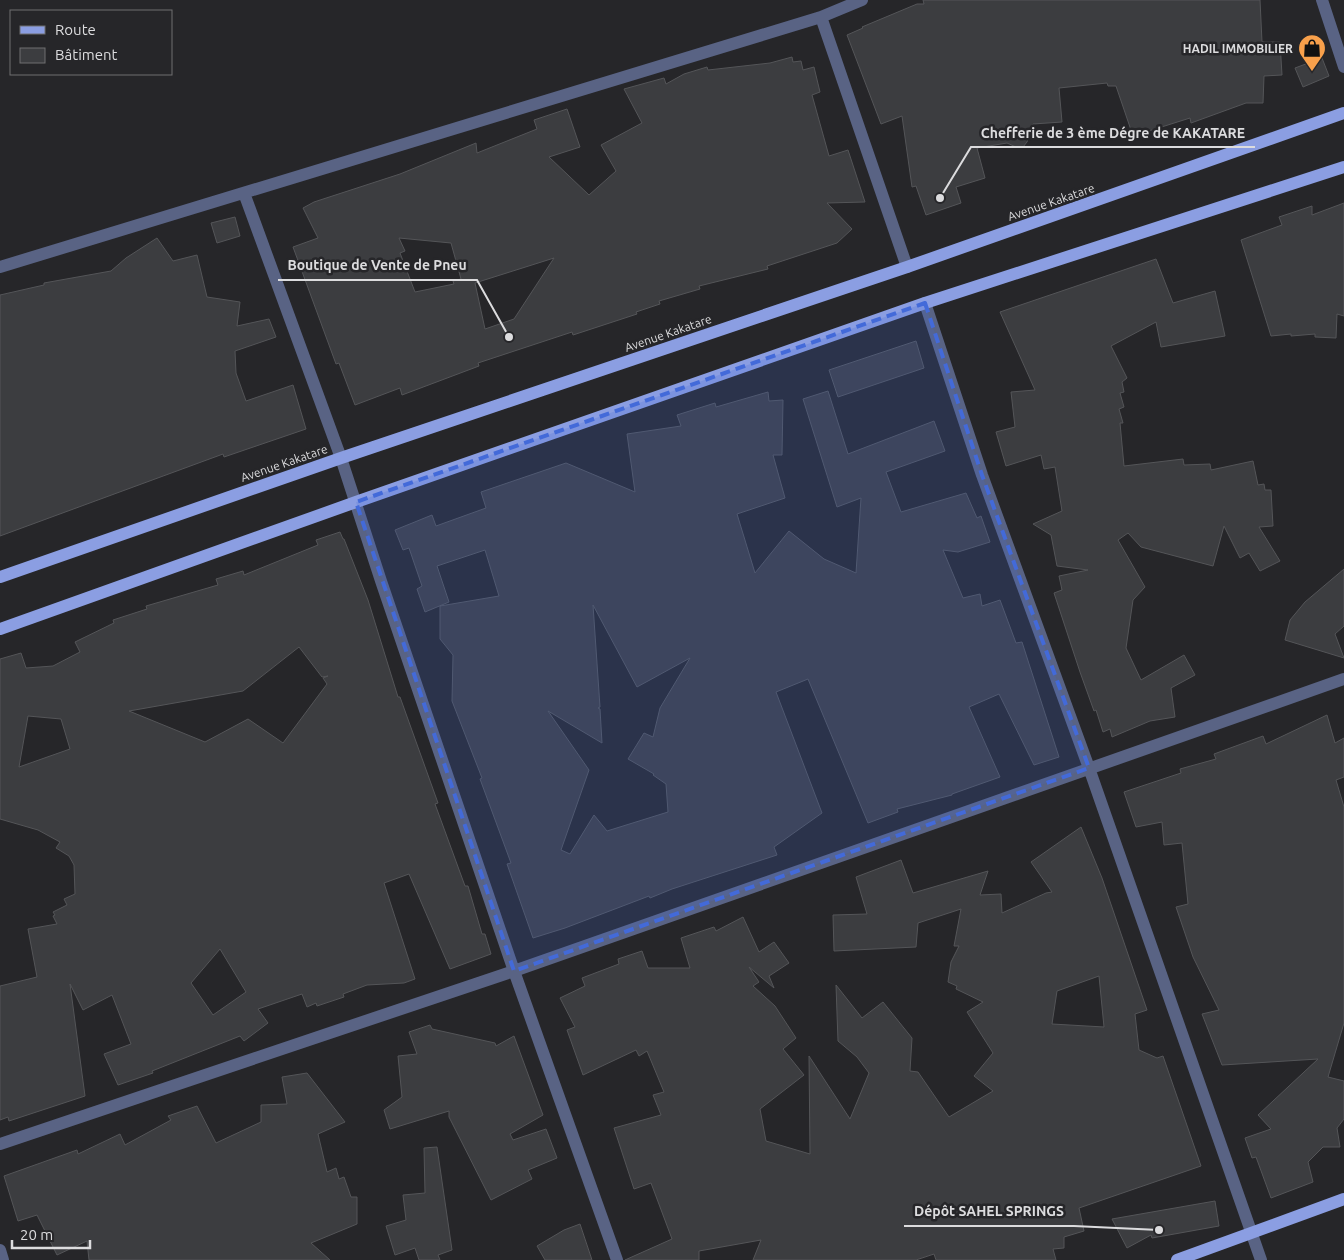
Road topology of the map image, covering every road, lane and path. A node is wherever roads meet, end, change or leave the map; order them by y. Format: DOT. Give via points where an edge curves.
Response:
graph roads {
  1 [pos="862,0"];
  2 [pos="1322,0"];
  3 [pos="821,17"];
  4 [pos="1344,66"];
  5 [pos="1344,113"];
  6 [pos="1344,166"];
  7 [pos="244,193"];
  8 [pos="0,267"];
  9 [pos="907,267"];
  10 [pos="925,303"];
  11 [pos="341,458"];
  12 [pos="356,502"];
  13 [pos="0,577"];
  14 [pos="0,629"];
  15 [pos="1344,678"];
  16 [pos="1089,768"];
  17 [pos="514,971"];
  18 [pos="0,1144"];
  19 [pos="1344,1200"];
  20 [pos="1252,1233"];
  21 [pos="0,1250"];
  22 [pos="4,1260"];
  23 [pos="617,1260"];
  24 [pos="1177,1260"];
  25 [pos="1261,1260"];
  1 -- 3 [label="street"];
  2 -- 4 [label="street"];
  3 -- 7 [label="street"];
  3 -- 9 [label="street"];
  5 -- 9 [label="main road, Avenue Kakatare"];
  6 -- 10 [label="main road"];
  7 -- 8 [label="street"];
  7 -- 11 [label="street"];
  9 -- 11 [label="main road, Avenue Kakatare"];
  10 -- 12 [label="main road"];
  10 -- 16 [label="street" via="982,475"];
  11 -- 12 [label="street"];
  11 -- 13 [label="main road, Avenue Kakatare"];
  12 -- 14 [label="main road"];
  12 -- 17 [label="street"];
  15 -- 16 [label="street"];
  16 -- 17 [label="street"];
  16 -- 20 [label="street"];
  17 -- 18 [label="street"];
  17 -- 23 [label="street"];
  19 -- 20 [label="main road"];
  20 -- 24 [label="main road"];
  20 -- 25 [label="street"];
  21 -- 22 [label="street"];
}
